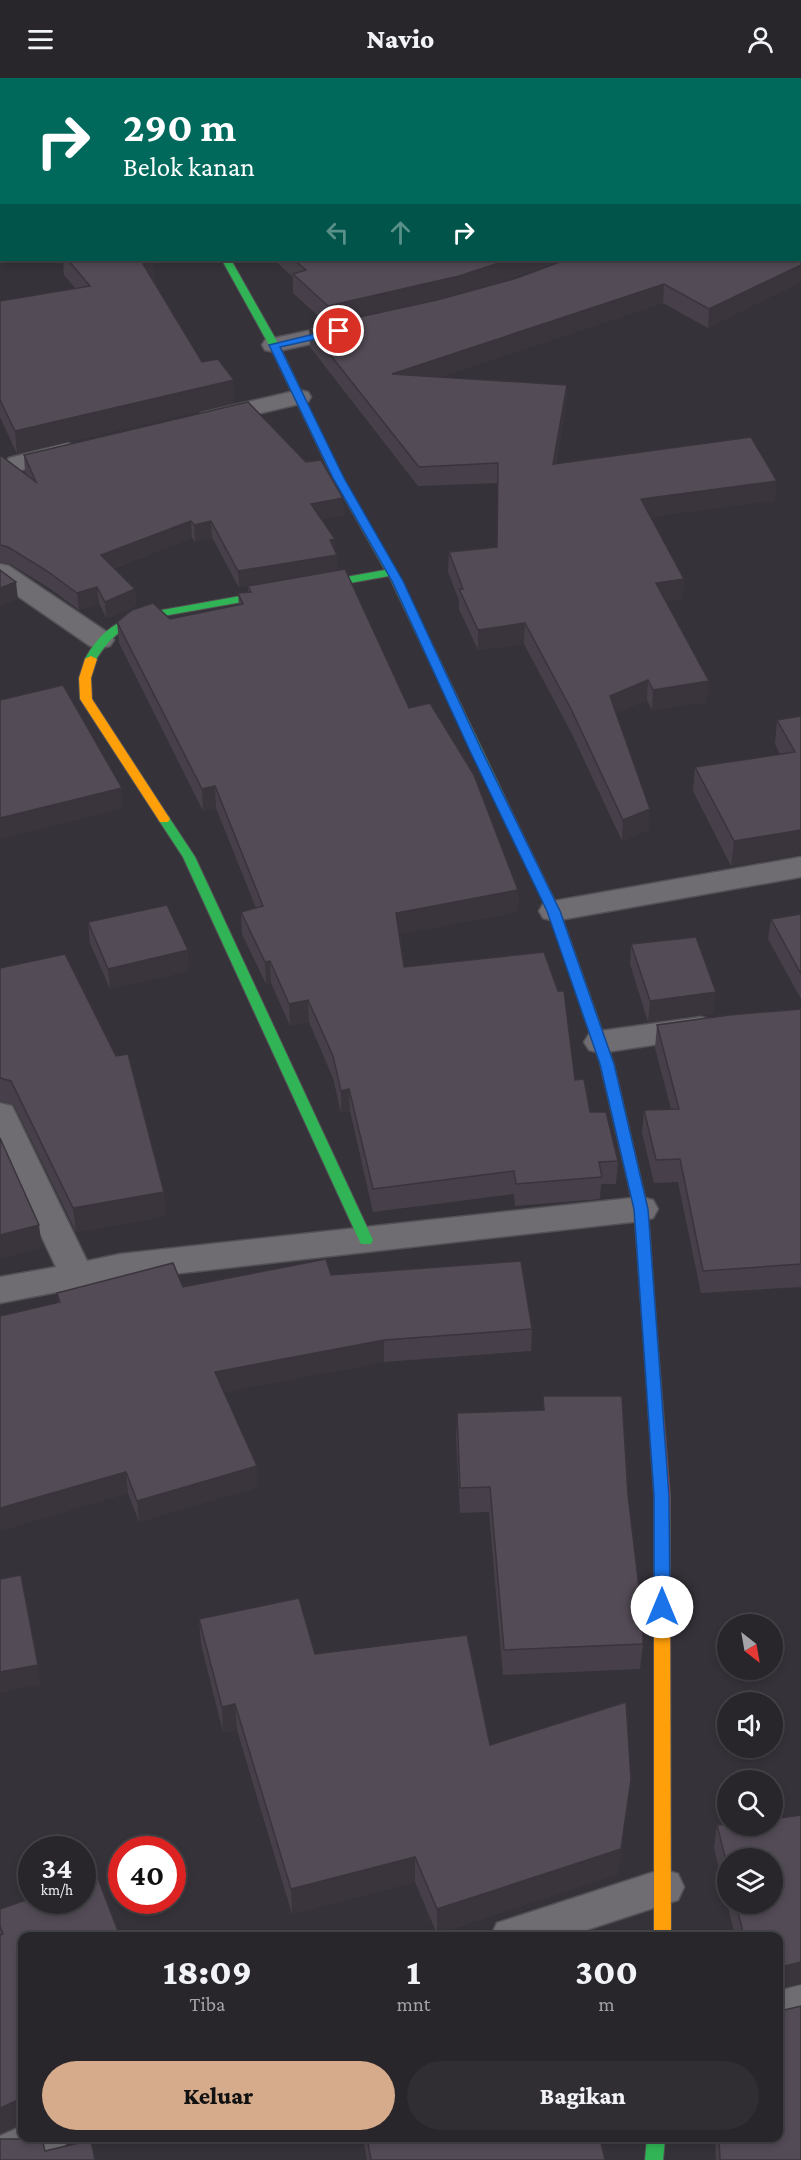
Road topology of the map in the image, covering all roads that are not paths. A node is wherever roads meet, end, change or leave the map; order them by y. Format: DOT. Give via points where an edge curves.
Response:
graph roads {
  1 [pos="227,261"];
  2 [pos="378,322"];
  3 [pos="274,345"];
  4 [pos="299,397"];
  5 [pos="187,423"];
  6 [pos="85,447"];
  7 [pos="18,463"];
  8 [pos="0,572"];
  9 [pos="392,572"];
  10 [pos="100,640"];
  11 [pos="801,867"];
  12 [pos="554,911"];
  13 [pos="730,1024"];
  14 [pos="600,1042"];
  15 [pos="0,1114"];
  16 [pos="641,1209"];
  17 [pos="366,1240"];
  18 [pos="77,1275"];
  19 [pos="0,1290"];
  20 [pos="663,1887"];
  21 [pos="524,1932"];
  22 [pos="663,1932"];
  23 [pos="801,2005"];
  24 [pos="783,2010"];
  25 [pos="37,2142"];
  26 [pos="656,2142"];
  27 [pos="0,2158"];
  28 [pos="654,2160"];
  1 -- 3 [label="street"];
  2 -- 3 [label="street"];
  3 -- 4 [label="street"];
  4 -- 5 [label="street"];
  4 -- 9 [label="street" via="338,478"];
  6 -- 7 [label="street"];
  8 -- 10 [label="street"];
  9 -- 10 [label="street" via="139,616 123,622"];
  9 -- 12 [label="street"];
  10 -- 17 [label="street" via="85,672 86,699 189,857"];
  11 -- 12 [label="street"];
  12 -- 14 [label="street"];
  13 -- 14 [label="street"];
  14 -- 16 [label="street"];
  15 -- 18 [label="street"];
  16 -- 17 [label="street"];
  16 -- 20 [label="street" via="662,1496"];
  17 -- 18 [label="street"];
  18 -- 19 [label="street"];
  20 -- 21 [label="street"];
  20 -- 22 [label="street"];
  23 -- 24 [label="street"];
  25 -- 27 [label="street"];
  26 -- 28 [label="street"];
}
